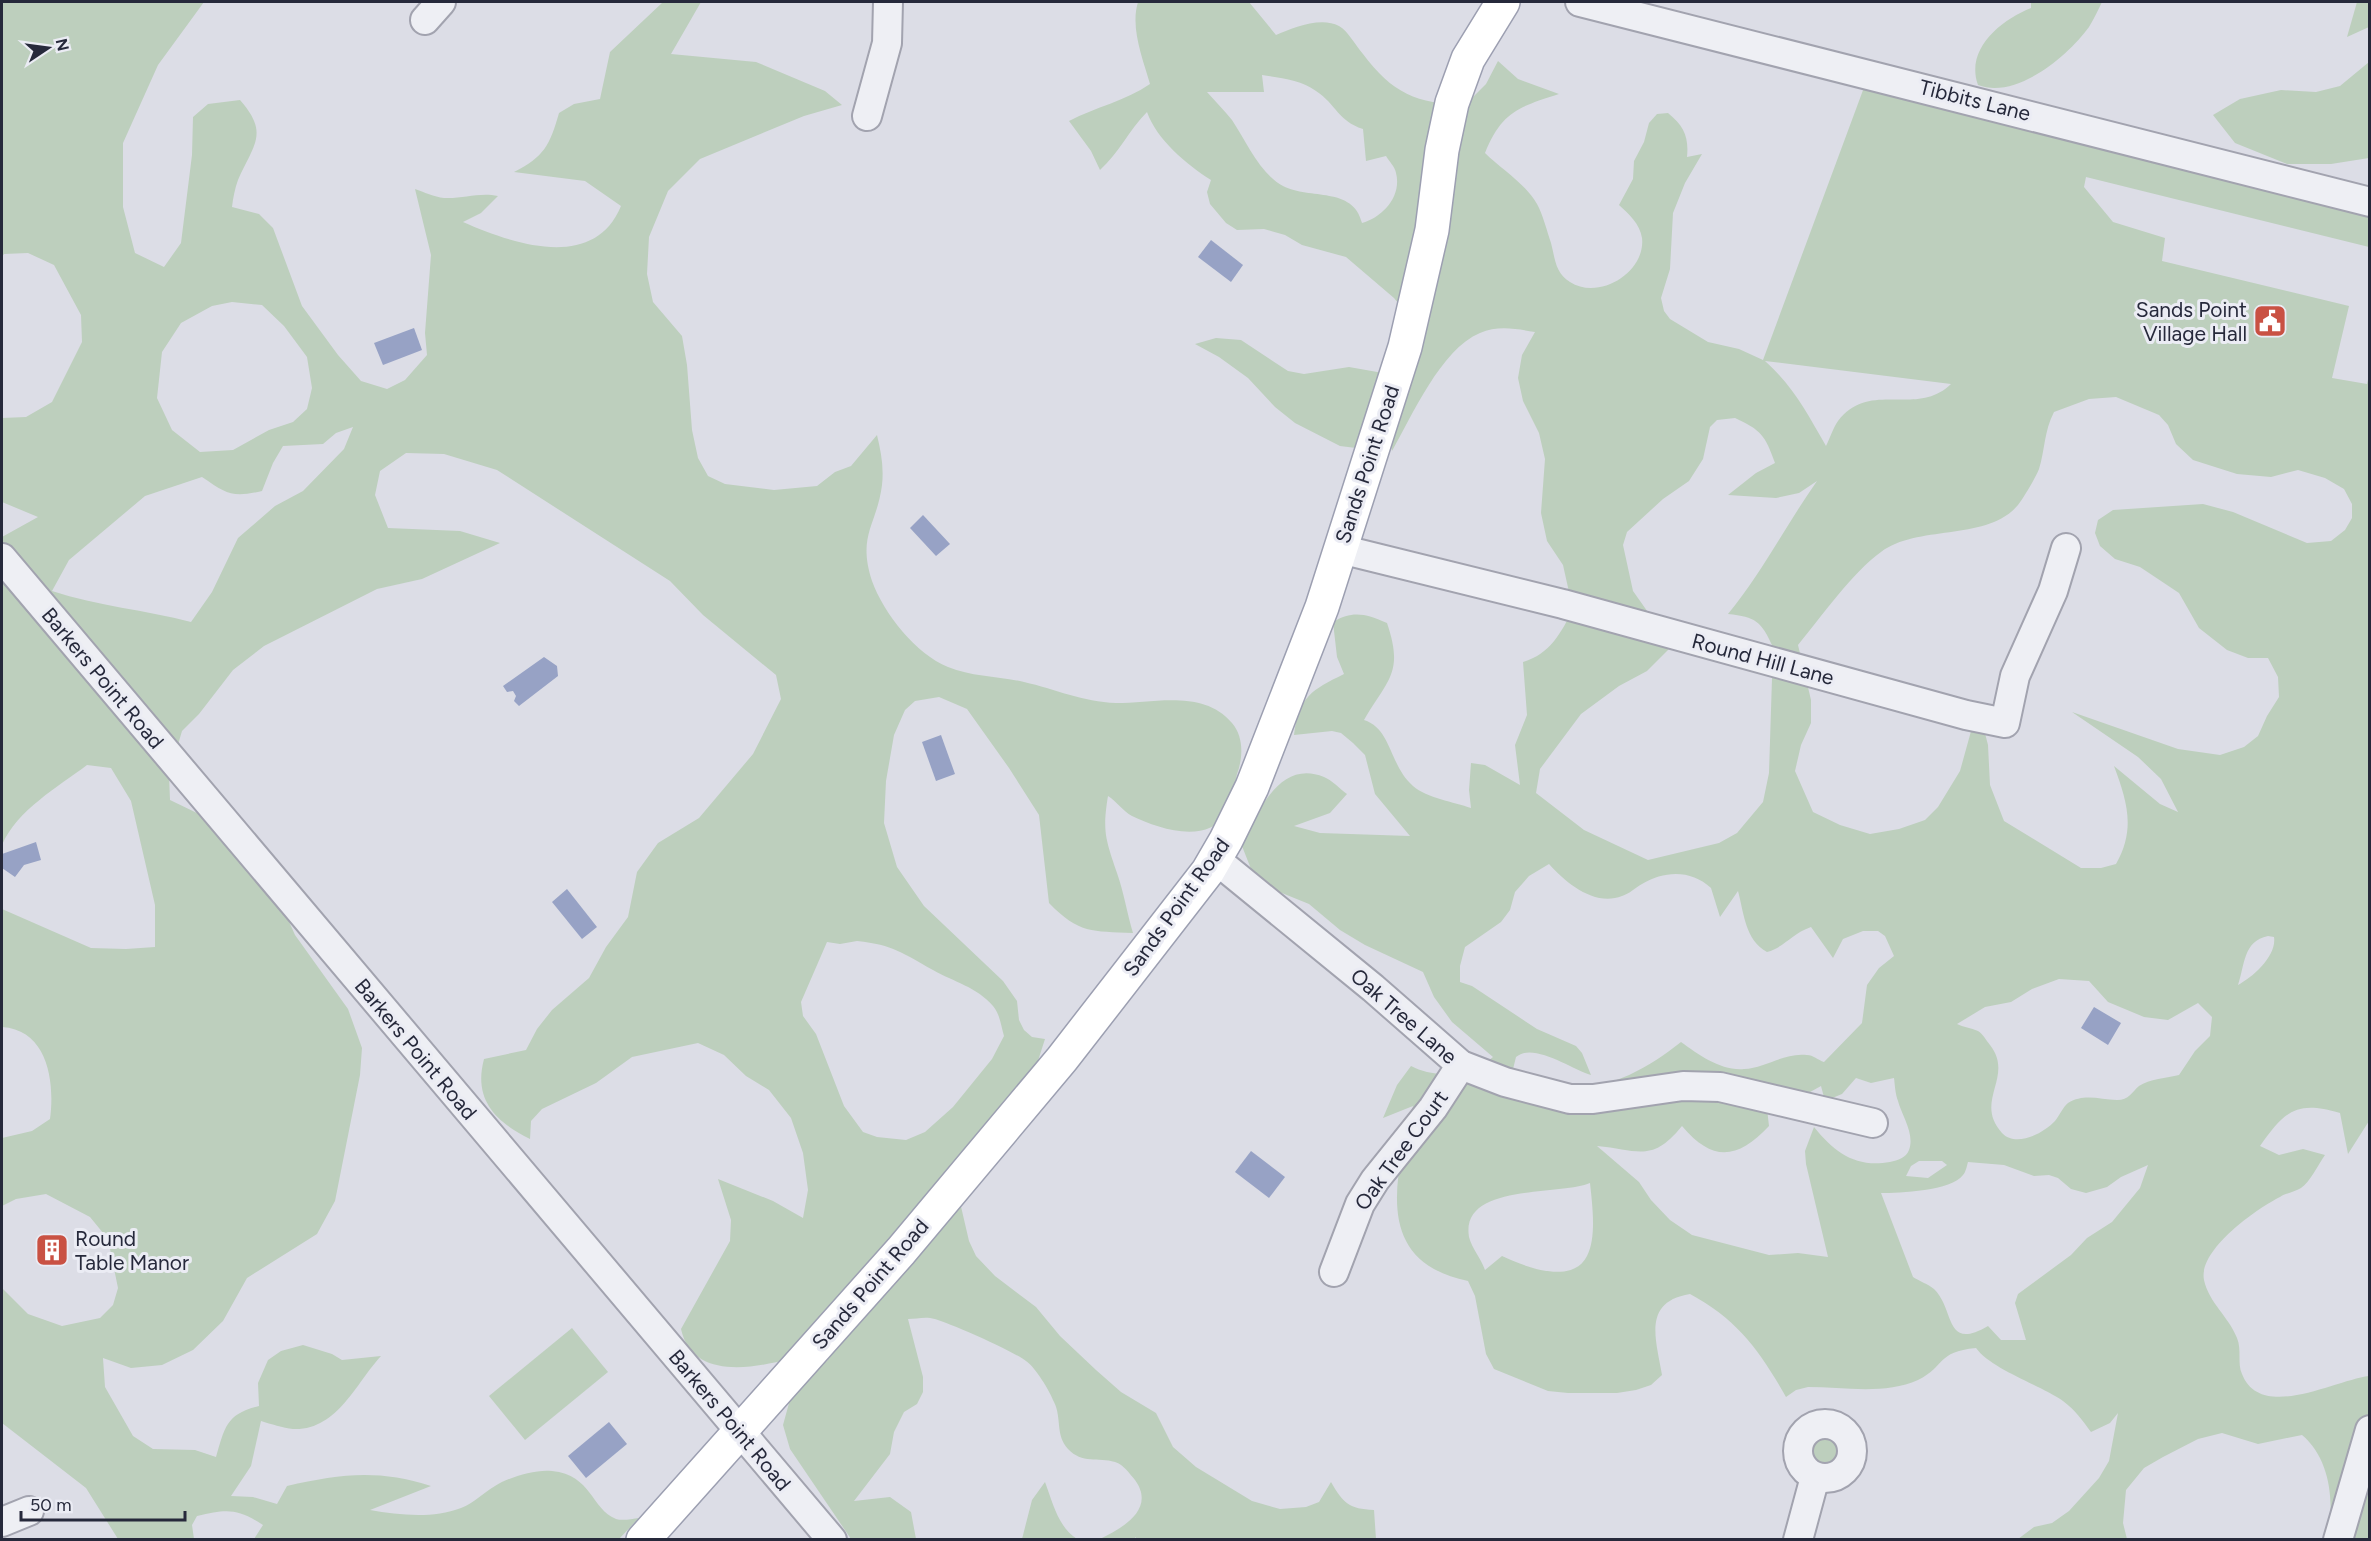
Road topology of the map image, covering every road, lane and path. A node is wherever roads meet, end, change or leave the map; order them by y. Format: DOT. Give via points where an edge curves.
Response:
graph roads {
  1 [pos="888,2"];
  2 [pos="1503,2"];
  3 [pos="1580,2"];
  4 [pos="867,116"];
  5 [pos="2370,202"];
  6 [pos="2066,548"];
  7 [pos="1340,549"];
  8 [pos="2,558"];
  9 [pos="1215,859"];
  10 [pos="1461,1065"];
  11 [pos="1873,1123"];
  12 [pos="1334,1272"];
  13 [pos="2370,1430"];
  14 [pos="739,1432"];
  15 [pos="1815,1477"];
  16 [pos="29,1511"];
  17 [pos="2,1522"];
  18 [pos="643,1539"];
  19 [pos="832,1539"];
  20 [pos="1798,1539"];
  21 [pos="2338,1539"];
  1 -- 4 [label="street" via="887,43"];
  2 -- 7 [label="main road, Sands Point Road" via="1468,59 1452,103 1432,230 1405,346"];
  3 -- 5 [label="street, Tibbits Lane"];
  6 -- 7 [label="street, Round Hill Lane" via="2053,591 2015,676 2005,723 1563,604"];
  7 -- 9 [label="main road, Sands Point Road" via="1322,607 1252,787"];
  8 -- 14 [label="street, Barkers Point Road"];
  9 -- 10 [label="street, Oak Tree Lane"];
  9 -- 14 [label="main road, Sands Point Road" via="1062,1059 901,1251"];
  10 -- 11 [label="street, Oak Tree Lane" via="1504,1082 1570,1099 1683,1086 1720,1087"];
  10 -- 12 [label="street, Oak Tree Court" via="1360,1204"];
  13 -- 21 [label="street"];
  14 -- 18 [label="main road, Sands Point Road"];
  14 -- 19 [label="street, Barkers Point Road"];
  15 -- 20 [label="street"];
  16 -- 17 [label="street"];
}
